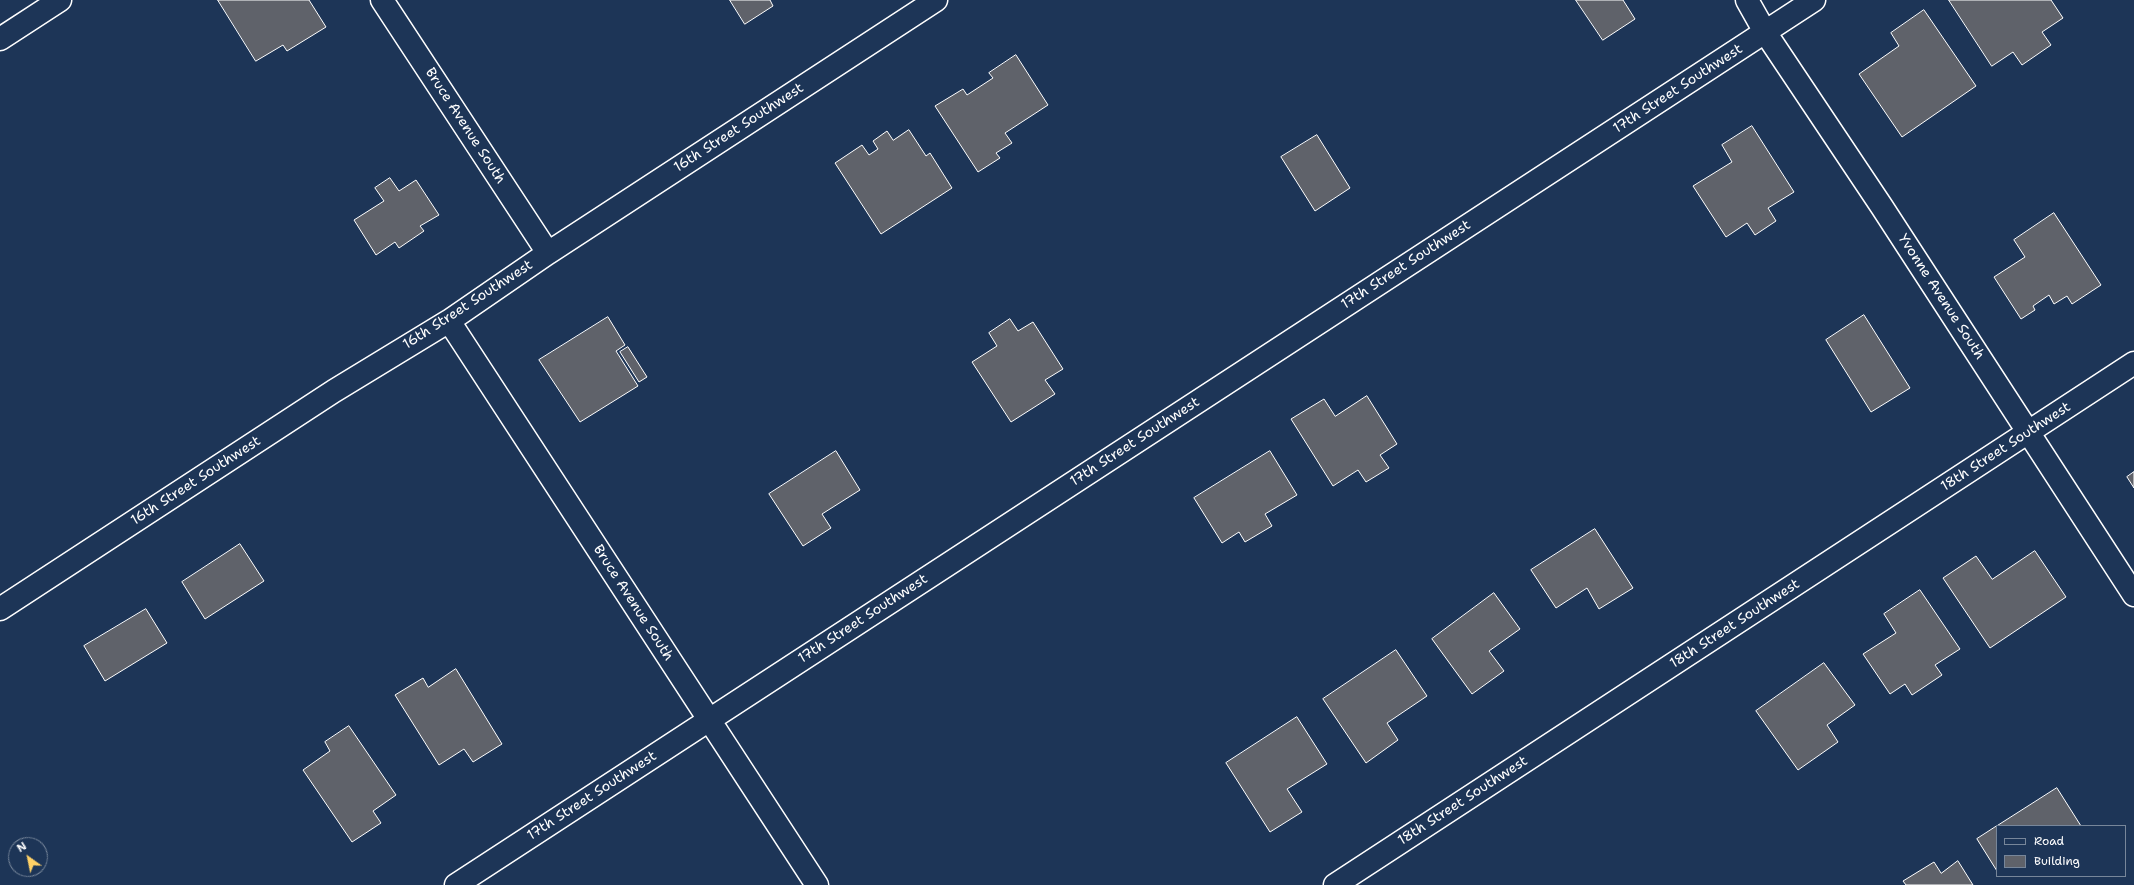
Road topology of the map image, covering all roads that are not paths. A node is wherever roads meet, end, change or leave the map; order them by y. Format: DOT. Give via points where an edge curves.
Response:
graph roads {
  1 [pos="60,0"];
  2 [pos="382,0"];
  3 [pos="936,0"];
  4 [pos="1747,0"];
  5 [pos="1814,0"];
  6 [pos="1765,32"];
  7 [pos="0,39"];
  8 [pos="548,252"];
  9 [pos="449,321"];
  10 [pos="2134,363"];
  11 [pos="2028,432"];
  12 [pos="2134,595"];
  13 [pos="0,609"];
  14 [pos="710,720"];
  15 [pos="456,885"];
  16 [pos="817,885"];
  17 [pos="1335,885"];
  1 -- 7 [label="street"];
  2 -- 8 [label="street, Bruce Avenue South"];
  3 -- 8 [label="street, 16th Street Southwest"];
  4 -- 6 [label="street, Yvonne Avenue South"];
  5 -- 6 [label="street, 17th Street Southwest"];
  6 -- 11 [label="street, Yvonne Avenue South" via="1882,206"];
  6 -- 14 [label="street, 17th Street Southwest"];
  8 -- 9 [label="street, 16th Street Southwest"];
  9 -- 13 [label="street, 16th Street Southwest" via="328,395"];
  9 -- 14 [label="street, Bruce Avenue South"];
  10 -- 11 [label="street, 18th Street Southwest"];
  11 -- 12 [label="street, Yvonne Avenue South"];
  11 -- 17 [label="street, 18th Street Southwest"];
  14 -- 15 [label="street, 17th Street Southwest"];
  14 -- 16 [label="street, Bruce Avenue South"];
}
